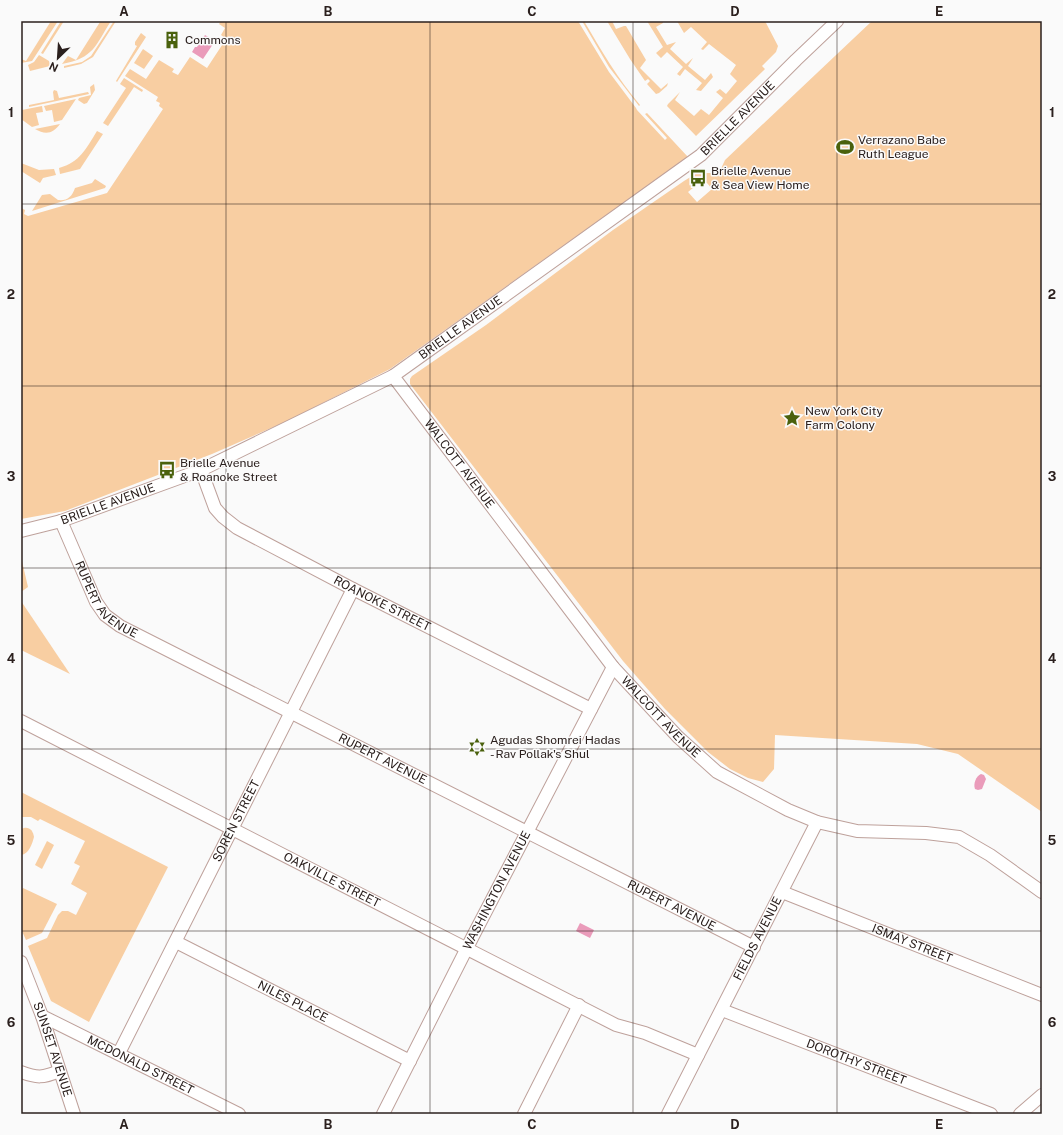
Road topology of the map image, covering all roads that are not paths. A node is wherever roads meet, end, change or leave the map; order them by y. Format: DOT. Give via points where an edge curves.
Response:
graph roads {
  1 [pos="837,21"];
  2 [pos="393,376"];
  3 [pos="201,470"];
  4 [pos="60,521"];
  5 [pos="21,531"];
  6 [pos="353,589"];
  7 [pos="614,667"];
  8 [pos="590,709"];
  9 [pos="291,712"];
  10 [pos="21,721"];
  11 [pos="817,822"];
  12 [pos="232,830"];
  13 [pos="527,832"];
  14 [pos="782,892"];
  15 [pos="1042,892"];
  16 [pos="176,942"];
  17 [pos="467,948"];
  18 [pos="754,948"];
  19 [pos="21,962"];
  20 [pos="25,985"];
  21 [pos="1042,995"];
  22 [pos="579,1005"];
  23 [pos="722,1010"];
  24 [pos="42,1016"];
  25 [pos="119,1053"];
  26 [pos="698,1055"];
  27 [pos="410,1061"];
  28 [pos="59,1071"];
  29 [pos="21,1072"];
  30 [pos="1042,1095"];
  31 [pos="74,1114"];
  32 [pos="239,1114"];
  33 [pos="383,1114"];
  34 [pos="524,1114"];
  35 [pos="668,1114"];
  36 [pos="991,1114"];
  37 [pos="1020,1114"];
  1 -- 2 [label="street, BRIELLE AVENUE" via="701,155"];
  2 -- 3 [label="street, BRIELLE AVENUE"];
  2 -- 7 [label="street, WALCOTT AVENUE"];
  3 -- 4 [label="street, BRIELLE AVENUE"];
  3 -- 6 [label="street, ROANOKE STREET" via="215,508 236,528"];
  4 -- 5 [label="street, BRIELLE AVENUE"];
  4 -- 9 [label="street, RUPERT AVENUE" via="92,594 105,615 120,626"];
  6 -- 8 [label="street, ROANOKE STREET"];
  6 -- 9 [label="street, SOREN STREET"];
  7 -- 8 [label="street, WASHINGTON AVENUE"];
  7 -- 11 [label="street, WALCOTT AVENUE" via="678,737 717,772 788,810"];
  8 -- 13 [label="street, WASHINGTON AVENUE"];
  9 -- 12 [label="street, SOREN STREET"];
  9 -- 13 [label="street, RUPERT AVENUE"];
  10 -- 12 [label="street, OAKVILLE STREET"];
  11 -- 14 [label="street, FIELDS AVENUE"];
  11 -- 15 [label="street, WALCOTT AVENUE" via="857,831 926,833 958,837 990,855"];
  12 -- 16 [label="street, SOREN STREET"];
  12 -- 17 [label="street, OAKVILLE STREET"];
  13 -- 17 [label="street, WASHINGTON AVENUE"];
  13 -- 18 [label="street, RUPERT AVENUE"];
  14 -- 18 [label="street, FIELDS AVENUE"];
  14 -- 21 [label="street, ISMAY STREET"];
  16 -- 25 [label="street, SOREN STREET"];
  16 -- 27 [label="street, NILES PLACE"];
  17 -- 22 [label="street, OAKVILLE STREET"];
  17 -- 27 [label="street, WASHINGTON AVENUE"];
  18 -- 23 [label="street, FIELDS AVENUE"];
  19 -- 20 [label="street, SUNSET AVENUE"];
  20 -- 24 [label="street, SUNSET AVENUE"];
  22 -- 26 [label="street, OAKVILLE STREET" via="616,1025 645,1033"];
  22 -- 34 [label="street"];
  23 -- 26 [label="street, FIELDS AVENUE"];
  23 -- 36 [label="street, DOROTHY STREET"];
  24 -- 25 [label="street, MCDONALD STREET"];
  24 -- 28 [label="street, SUNSET AVENUE"];
  25 -- 32 [label="street, MCDONALD STREET"];
  26 -- 35 [label="street, FIELDS AVENUE"];
  27 -- 33 [label="street, WASHINGTON AVENUE"];
  28 -- 29 [label="street" via="38,1077"];
  28 -- 31 [label="street, SUNSET AVENUE"];
  30 -- 37 [label="street"];
}
